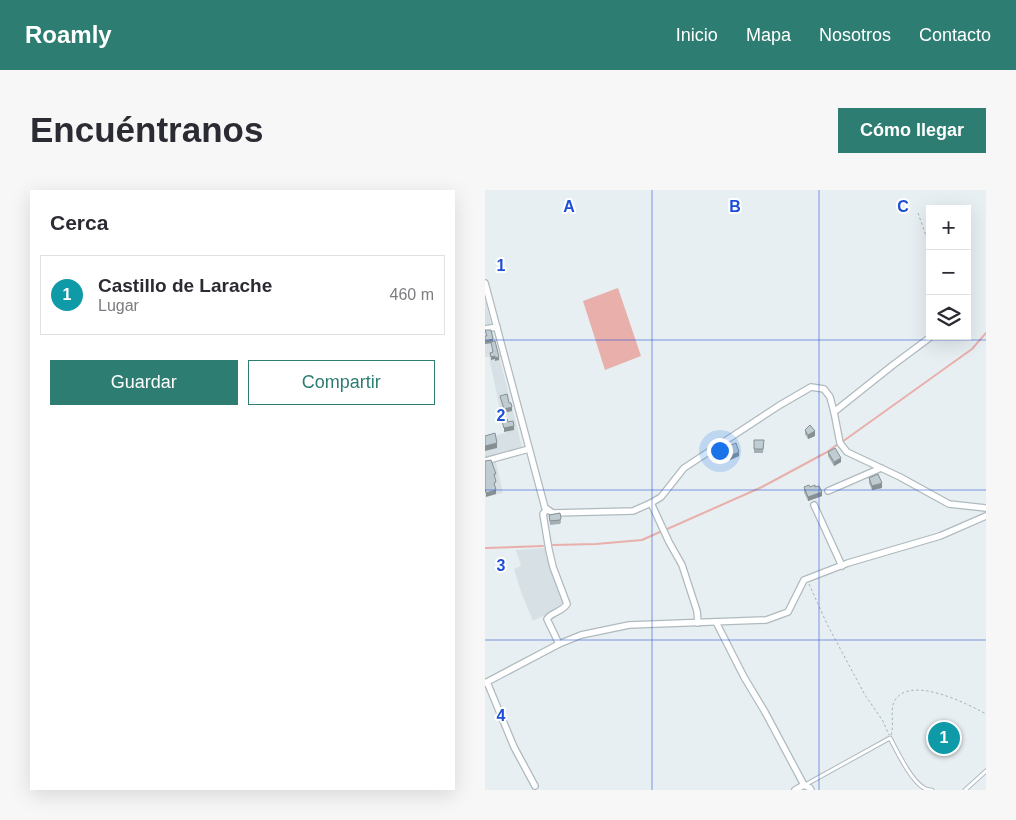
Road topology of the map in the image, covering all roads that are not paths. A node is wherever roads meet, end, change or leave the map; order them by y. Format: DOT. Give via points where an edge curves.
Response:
graph roads {
  1 [pos="485,284"];
  2 [pos="486,291"];
  3 [pos="497,327"];
  4 [pos="485,329"];
  5 [pos="927,340"];
  6 [pos="834,412"];
  7 [pos="529,449"];
  8 [pos="485,461"];
  9 [pos="881,468"];
  10 [pos="828,492"];
  11 [pos="651,503"];
  12 [pos="815,505"];
  13 [pos="986,508"];
  14 [pos="547,509"];
  15 [pos="986,516"];
  16 [pos="841,566"];
  17 [pos="716,622"];
  18 [pos="698,623"];
  19 [pos="559,644"];
  20 [pos="486,682"];
  21 [pos="986,771"];
  22 [pos="804,785"];
  23 [pos="535,786"];
  24 [pos="795,790"];
  25 [pos="811,790"];
  26 [pos="932,790"];
  27 [pos="965,790"];
  1 -- 2 [label="street"];
  2 -- 3 [label="street"];
  3 -- 4 [label="street"];
  3 -- 7 [label="street"];
  5 -- 6 [label="street"];
  6 -- 9 [label="street" via="840,443 847,452"];
  6 -- 11 [label="street" via="824,389 811,386 684,468 661,497"];
  7 -- 8 [label="street"];
  7 -- 14 [label="street"];
  9 -- 10 [label="street"];
  9 -- 13 [label="street" via="949,504"];
  11 -- 14 [label="street" via="633,510 553,513"];
  11 -- 18 [label="street" via="682,565"];
  12 -- 16 [label="street"];
  14 -- 19 [label="street" via="543,514 549,550 567,604 547,619"];
  15 -- 16 [label="street" via="940,536"];
  16 -- 17 [label="street" via="804,580 788,612 766,620"];
  17 -- 18 [label="street"];
  17 -- 22 [label="street"];
  18 -- 19 [label="street" via="629,625 581,635"];
  19 -- 20 [label="street"];
  20 -- 23 [label="street"];
  21 -- 27 [label="lane"];
  22 -- 24 [label="street"];
  22 -- 25 [label="street"];
  22 -- 26 [label="lane" via="890,738 916,781"];
}
